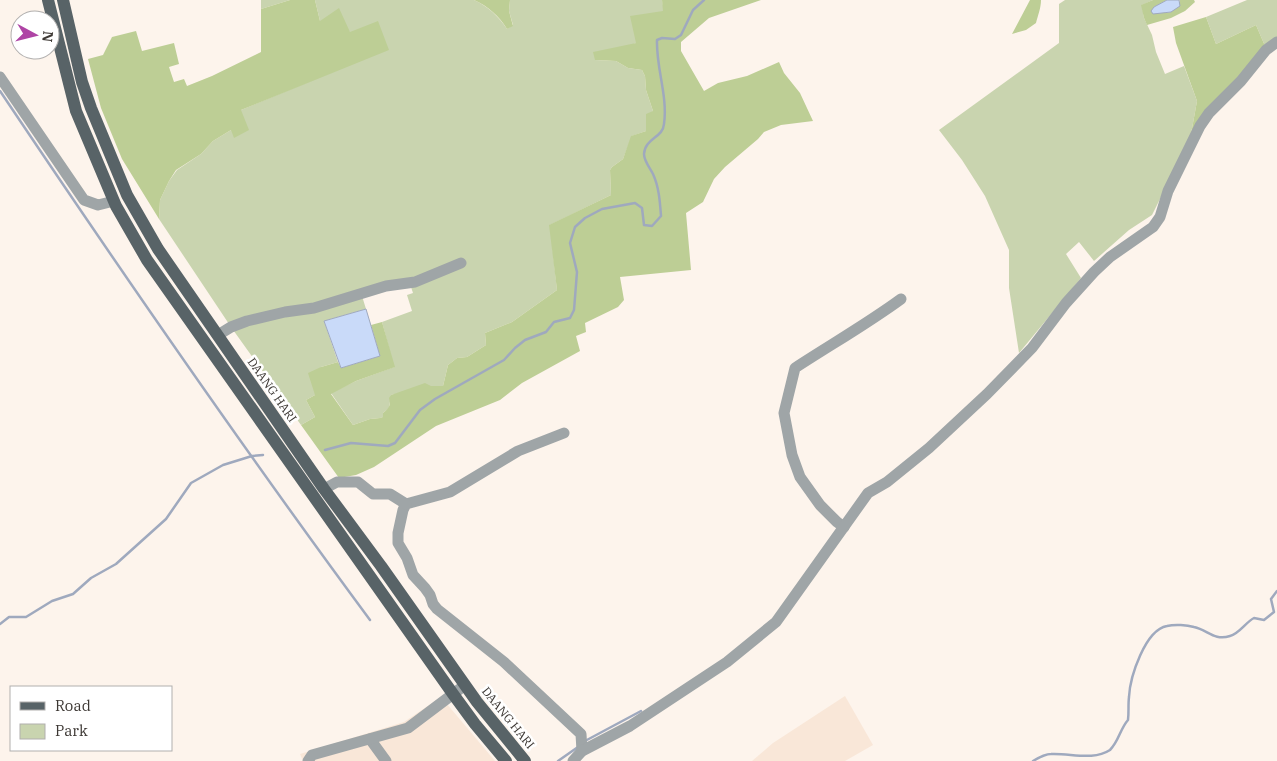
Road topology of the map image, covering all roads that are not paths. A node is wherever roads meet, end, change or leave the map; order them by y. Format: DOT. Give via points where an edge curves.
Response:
graph roads {
  1 [pos="48,0"];
  2 [pos="63,0"];
  3 [pos="1277,42"];
  4 [pos="0,77"];
  5 [pos="114,201"];
  6 [pos="460,263"];
  7 [pos="901,299"];
  8 [pos="218,335"];
  9 [pos="564,433"];
  10 [pos="324,489"];
  11 [pos="406,504"];
  12 [pos="844,526"];
  13 [pos="465,685"];
  14 [pos="453,694"];
  15 [pos="370,739"];
  16 [pos="582,751"];
  17 [pos="308,761"];
  18 [pos="386,761"];
  19 [pos="506,761"];
  20 [pos="525,761"];
  21 [pos="573,761"];
  1 -- 5 [label="main road" via="76,112"];
  2 -- 8 [label="main road, DAANG HARI" via="90,108 127,195 158,249"];
  3 -- 12 [label="street" via="1266,50 1200,126 1153,227 1094,272 1032,348 987,394 929,448 868,493"];
  4 -- 5 [label="street" via="84,200 98,205"];
  5 -- 14 [label="main road" via="147,260"];
  6 -- 8 [label="street" via="415,282 386,286 314,308 247,321"];
  7 -- 12 [label="street" via="795,368 787,399 784,413 800,478 823,509"];
  8 -- 10 [label="main road, DAANG HARI"];
  9 -- 11 [label="street" via="518,451 450,492"];
  10 -- 11 [label="street" via="337,482 358,482 373,494 390,494"];
  10 -- 13 [label="main road, DAANG HARI"];
  11 -- 16 [label="street" via="398,543 433,604 504,662 581,734"];
  12 -- 16 [label="street" via="776,622 727,662 630,726"];
  13 -- 14 [label="street"];
  13 -- 20 [label="main road, DAANG HARI"];
  14 -- 15 [label="street" via="408,728"];
  14 -- 19 [label="main road"];
  15 -- 17 [label="street" via="312,755"];
  15 -- 18 [label="street"];
  16 -- 21 [label="street"];
}
